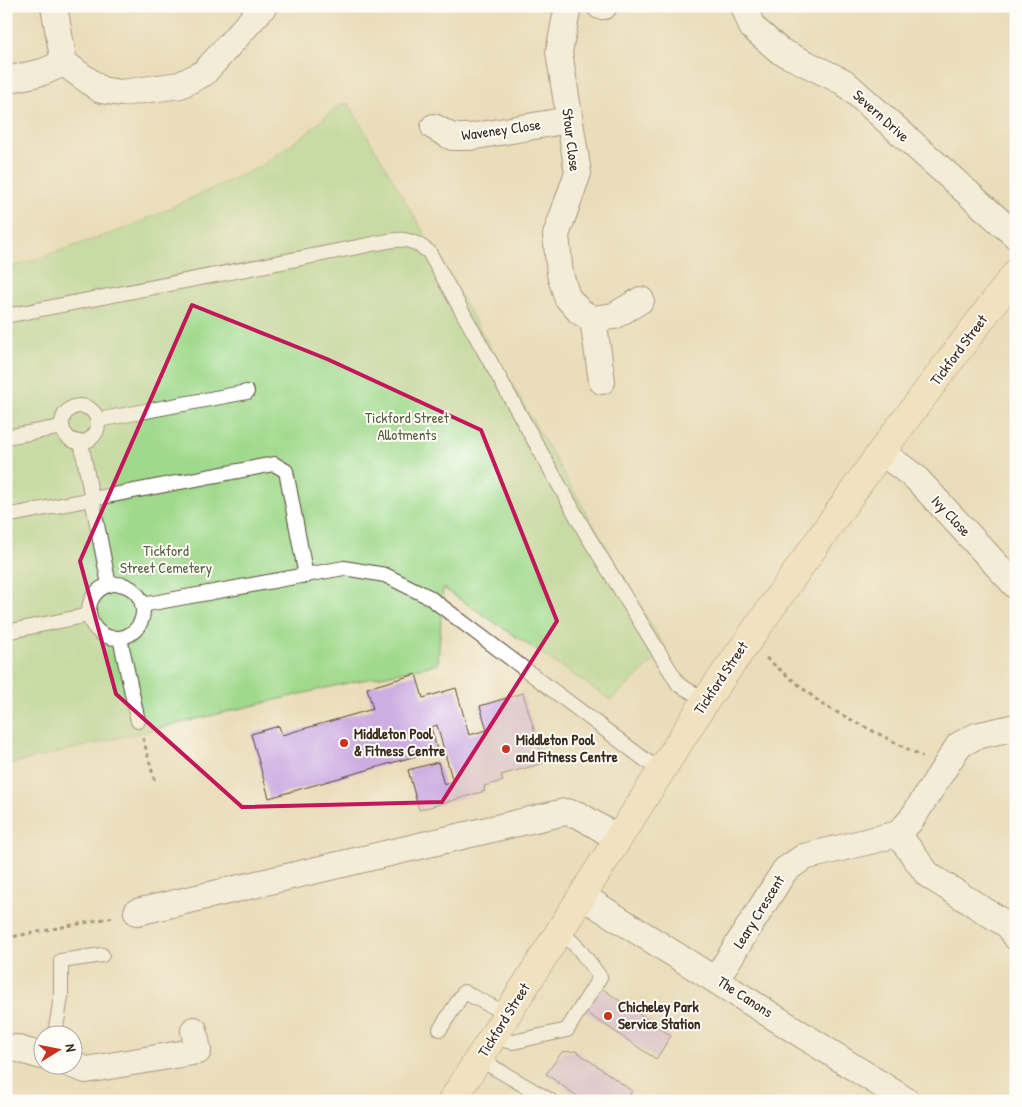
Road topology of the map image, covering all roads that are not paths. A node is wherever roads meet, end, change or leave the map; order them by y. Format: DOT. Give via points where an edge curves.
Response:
graph roads {
  1 [pos="54,6"];
  2 [pos="264,6"];
  3 [pos="568,6"];
  4 [pos="744,6"];
  5 [pos="64,63"];
  6 [pos="6,80"];
  7 [pos="569,120"];
  8 [pos="434,127"];
  9 [pos="1016,236"];
  10 [pos="1016,273"];
  11 [pos="641,300"];
  12 [pos="6,316"];
  13 [pos="593,319"];
  14 [pos="602,381"];
  15 [pos="247,392"];
  16 [pos="98,420"];
  17 [pos="62,426"];
  18 [pos="6,437"];
  19 [pos="81,442"];
  20 [pos="881,452"];
  21 [pos="92,499"];
  22 [pos="6,516"];
  23 [pos="306,576"];
  24 [pos="109,585"];
  25 [pos="1016,586"];
  26 [pos="142,605"];
  27 [pos="89,615"];
  28 [pos="6,632"];
  29 [pos="120,638"];
  30 [pos="706,700"];
  31 [pos="138,720"];
  32 [pos="1016,726"];
  33 [pos="660,771"];
  34 [pos="898,834"];
  35 [pos="617,838"];
  36 [pos="582,896"];
  37 [pos="137,912"];
  38 [pos="561,931"];
  39 [pos="1016,937"];
  40 [pos="102,955"];
  41 [pos="716,979"];
  42 [pos="507,1014"];
  43 [pos="56,1024"];
  44 [pos="440,1029"];
  45 [pos="194,1030"];
  46 [pos="486,1048"];
  47 [pos="6,1049"];
  48 [pos="32,1053"];
  49 [pos="82,1068"];
  50 [pos="545,1099"];
  51 [pos="452,1101"];
  52 [pos="907,1101"];
  1 -- 5 [label="street"];
  2 -- 5 [label="street" via="204,73 180,85 121,93 101,90"];
  3 -- 7 [label="street, Stour Close" via="559,52"];
  4 -- 9 [label="street, Severn Drive" via="752,28 780,51 844,82"];
  5 -- 6 [label="street" via="43,72"];
  7 -- 8 [label="street, Waveney Close" via="470,137 452,137"];
  7 -- 13 [label="street, Stour Close" via="578,173 556,235 560,274 567,297 580,312"];
  10 -- 20 [label="main road, Tickford Street"];
  11 -- 13 [label="street" via="614,316"];
  12 -- 30 [label="lane" via="380,242 403,238 418,243 429,252 587,535 679,685"];
  13 -- 14 [label="street"];
  15 -- 16 [label="lane"];
  16 -- 17 [label="lane" via="88,407 77,406 64,416"];
  16 -- 19 [label="lane" via="95,435"];
  17 -- 18 [label="lane"];
  17 -- 19 [label="lane" via="71,440"];
  19 -- 21 [label="lane"];
  20 -- 25 [label="street, Ivy Close" via="915,476"];
  20 -- 30 [label="main road, Tickford Street"];
  21 -- 22 [label="lane"];
  21 -- 23 [label="lane" via="274,464 286,471"];
  21 -- 24 [label="lane"];
  23 -- 26 [label="lane"];
  23 -- 33 [label="lane" via="344,568 385,575 429,597"];
  24 -- 26 [label="lane" via="130,588"];
  24 -- 27 [label="lane" via="95,593"];
  26 -- 29 [label="lane" via="140,623 128,636"];
  27 -- 28 [label="lane"];
  27 -- 29 [label="lane" via="96,631 111,638"];
  29 -- 31 [label="lane"];
  30 -- 33 [label="main road, Tickford Street"];
  32 -- 34 [label="street" via="976,736 959,745 911,820"];
  33 -- 35 [label="main road, Tickford Street"];
  34 -- 39 [label="street" via="928,875 1009,926"];
  34 -- 41 [label="street, Leary Crescent" via="804,857 785,870"];
  35 -- 36 [label="main road, Tickford Street"];
  35 -- 37 [label="street" via="579,815 565,812"];
  36 -- 38 [label="main road, Tickford Street"];
  36 -- 41 [label="street, The Canons"];
  38 -- 42 [label="main road, Tickford Street"];
  38 -- 46 [label="lane" via="600,977 567,1030"];
  40 -- 43 [label="lane" via="61,961 61,996"];
  41 -- 52 [label="street, The Canons"];
  42 -- 44 [label="lane" via="464,992"];
  42 -- 46 [label="main road, Tickford Street"];
  45 -- 49 [label="street" via="198,1051"];
  46 -- 50 [label="lane"];
  46 -- 51 [label="main road, Tickford Street"];
  47 -- 48 [label="street"];
}
